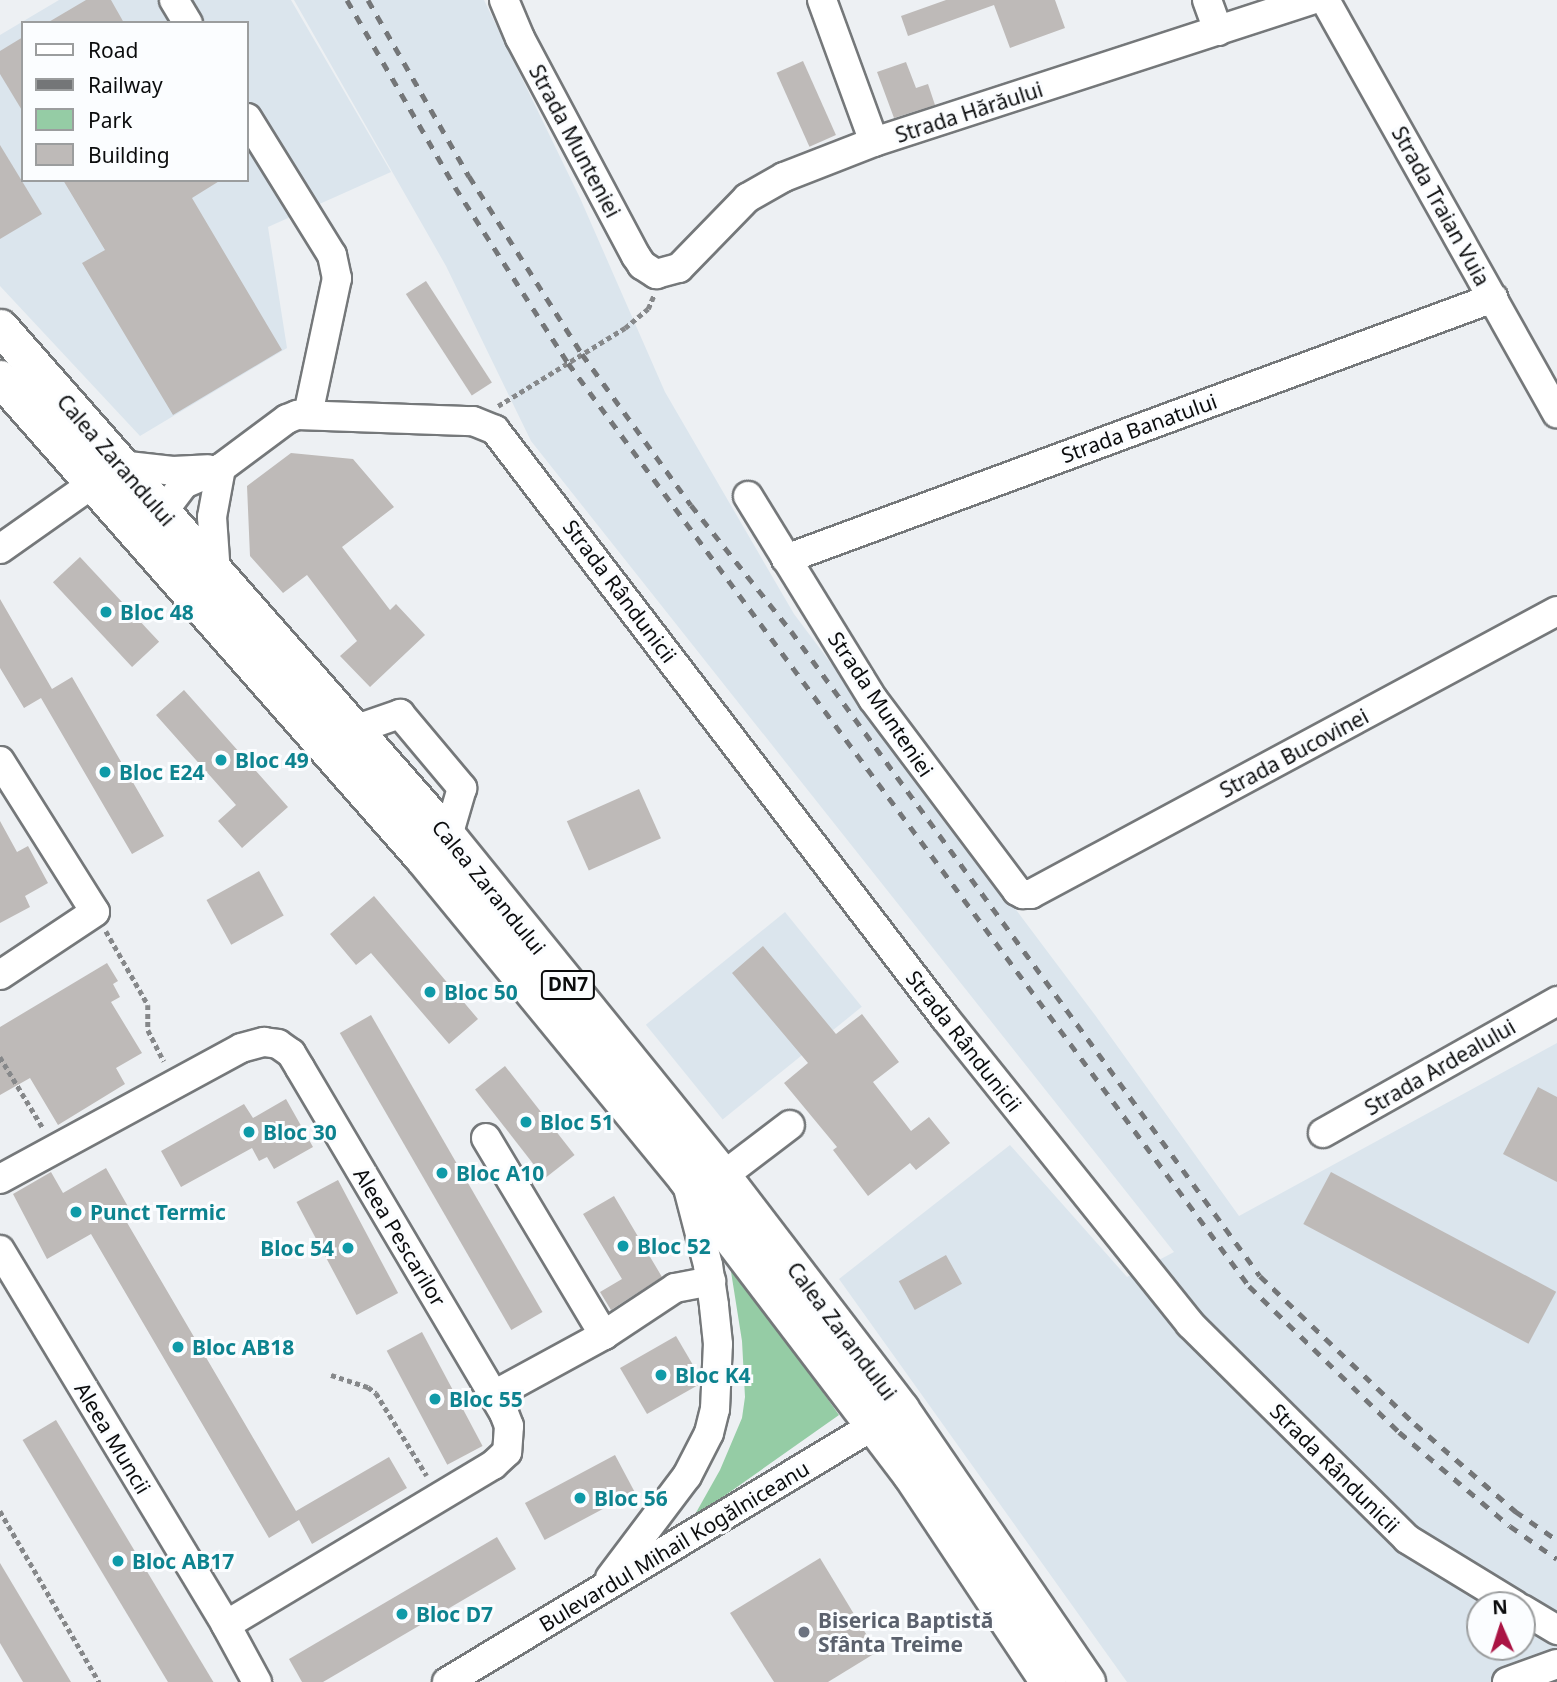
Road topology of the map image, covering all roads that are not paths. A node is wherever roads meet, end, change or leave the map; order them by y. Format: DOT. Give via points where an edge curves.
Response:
graph roads {
  1 [pos="174,0"];
  2 [pos="504,0"];
  3 [pos="822,0"];
  4 [pos="1207,0"];
  5 [pos="1312,0"];
  6 [pos="1325,0"];
  7 [pos="187,21"];
  8 [pos="1218,31"];
  9 [pos="248,120"];
  10 [pos="874,142"];
  11 [pos="656,274"];
  12 [pos="1493,298"];
  13 [pos="0,327"];
  14 [pos="0,378"];
  15 [pos="1557,413"];
  16 [pos="308,415"];
  17 [pos="221,468"];
  18 [pos="106,474"];
  19 [pos="748,496"];
  20 [pos="150,524"];
  21 [pos="0,550"];
  22 [pos="786,559"];
  23 [pos="216,574"];
  24 [pos="1557,611"];
  25 [pos="0,761"];
  26 [pos="1031,894"];
  27 [pos="0,975"];
  28 [pos="1557,1000"];
  29 [pos="790,1125"];
  30 [pos="1323,1133"];
  31 [pos="486,1138"];
  32 [pos="723,1176"];
  33 [pos="0,1179"];
  34 [pos="686,1179"];
  35 [pos="0,1250"];
  36 [pos="711,1281"];
  37 [pos="604,1335"];
  38 [pos="494,1395"];
  39 [pos="887,1417"];
  40 [pos="1492,1591"];
  41 [pos="600,1592"];
  42 [pos="1536,1617"];
  43 [pos="226,1625"];
  44 [pos="1557,1630"];
  45 [pos="1557,1664"];
  46 [pos="257,1682"];
  47 [pos="447,1682"];
  48 [pos="1048,1682"];
  49 [pos="1087,1682"];
  50 [pos="1507,1682"];
  1 -- 7 [label="street"];
  2 -- 11 [label="street, Strada Munteniei" via="636,256"];
  3 -- 10 [label="street"];
  4 -- 8 [label="street"];
  5 -- 8 [label="street, Strada Hărăului"];
  6 -- 12 [label="street, Strada Traian Vuia"];
  8 -- 10 [label="street, Strada Hărăului"];
  9 -- 16 [label="street" via="332,255 337,278"];
  10 -- 11 [label="street, Strada Hărăului" via="761,188 728,215 679,268"];
  12 -- 15 [label="street, Strada Traian Vuia"];
  12 -- 22 [label="street, Strada Banatului"];
  13 -- 18 [label="main road, Calea Zarandului / DN7"];
  14 -- 18 [label="main road, Calea Zarandului / DN7"];
  16 -- 17 [label="street" via="287,419"];
  16 -- 40 [label="street, Strada Rândunicii" via="473,421 501,435 945,1018 1190,1324 1407,1539"];
  17 -- 18 [label="street"];
  17 -- 20 [label="street" via="198,500"];
  17 -- 23 [label="street" via="212,517"];
  18 -- 20 [label="main road, Calea Zarandului / DN7"];
  18 -- 21 [label="street"];
  19 -- 22 [label="street, Strada Munteniei"];
  20 -- 23 [label="main road, Calea Zarandului / DN7"];
  20 -- 34 [label="main road, Calea Zarandului / DN7"];
  22 -- 26 [label="street, Strada Munteniei" via="873,699 1017,891"];
  23 -- 32 [label="main road, Calea Zarandului / DN7" via="448,836"];
  24 -- 26 [label="street, Strada Bucovinei"];
  25 -- 27 [label="street" via="95,912"];
  28 -- 30 [label="street, Strada Ardealului"];
  29 -- 32 [label="street"];
  31 -- 37 [label="street"];
  32 -- 39 [label="main road, Calea Zarandului / DN7"];
  33 -- 38 [label="street, Aleea Pescarilor" via="241,1048 278,1044 291,1053"];
  34 -- 36 [label="street"];
  34 -- 39 [label="main road, Calea Zarandului / DN7"];
  35 -- 43 [label="street, Aleea Muncii"];
  36 -- 37 [label="street" via="675,1288"];
  36 -- 41 [label="street" via="718,1344 715,1409 709,1433 687,1476"];
  37 -- 38 [label="street"];
  38 -- 43 [label="street, Aleea Pescarilor" via="509,1426 507,1452 494,1465"];
  39 -- 41 [label="street, Bulevardul Mihail Kogălniceanu"];
  39 -- 48 [label="main road, Calea Zarandului / DN7" via="910,1474"];
  39 -- 49 [label="main road, Calea Zarandului / DN7"];
  41 -- 47 [label="street, Bulevardul Mihail Kogălniceanu"];
  42 -- 44 [label="street"];
  43 -- 46 [label="street, Aleea Muncii"];
  45 -- 50 [label="street"];
}
